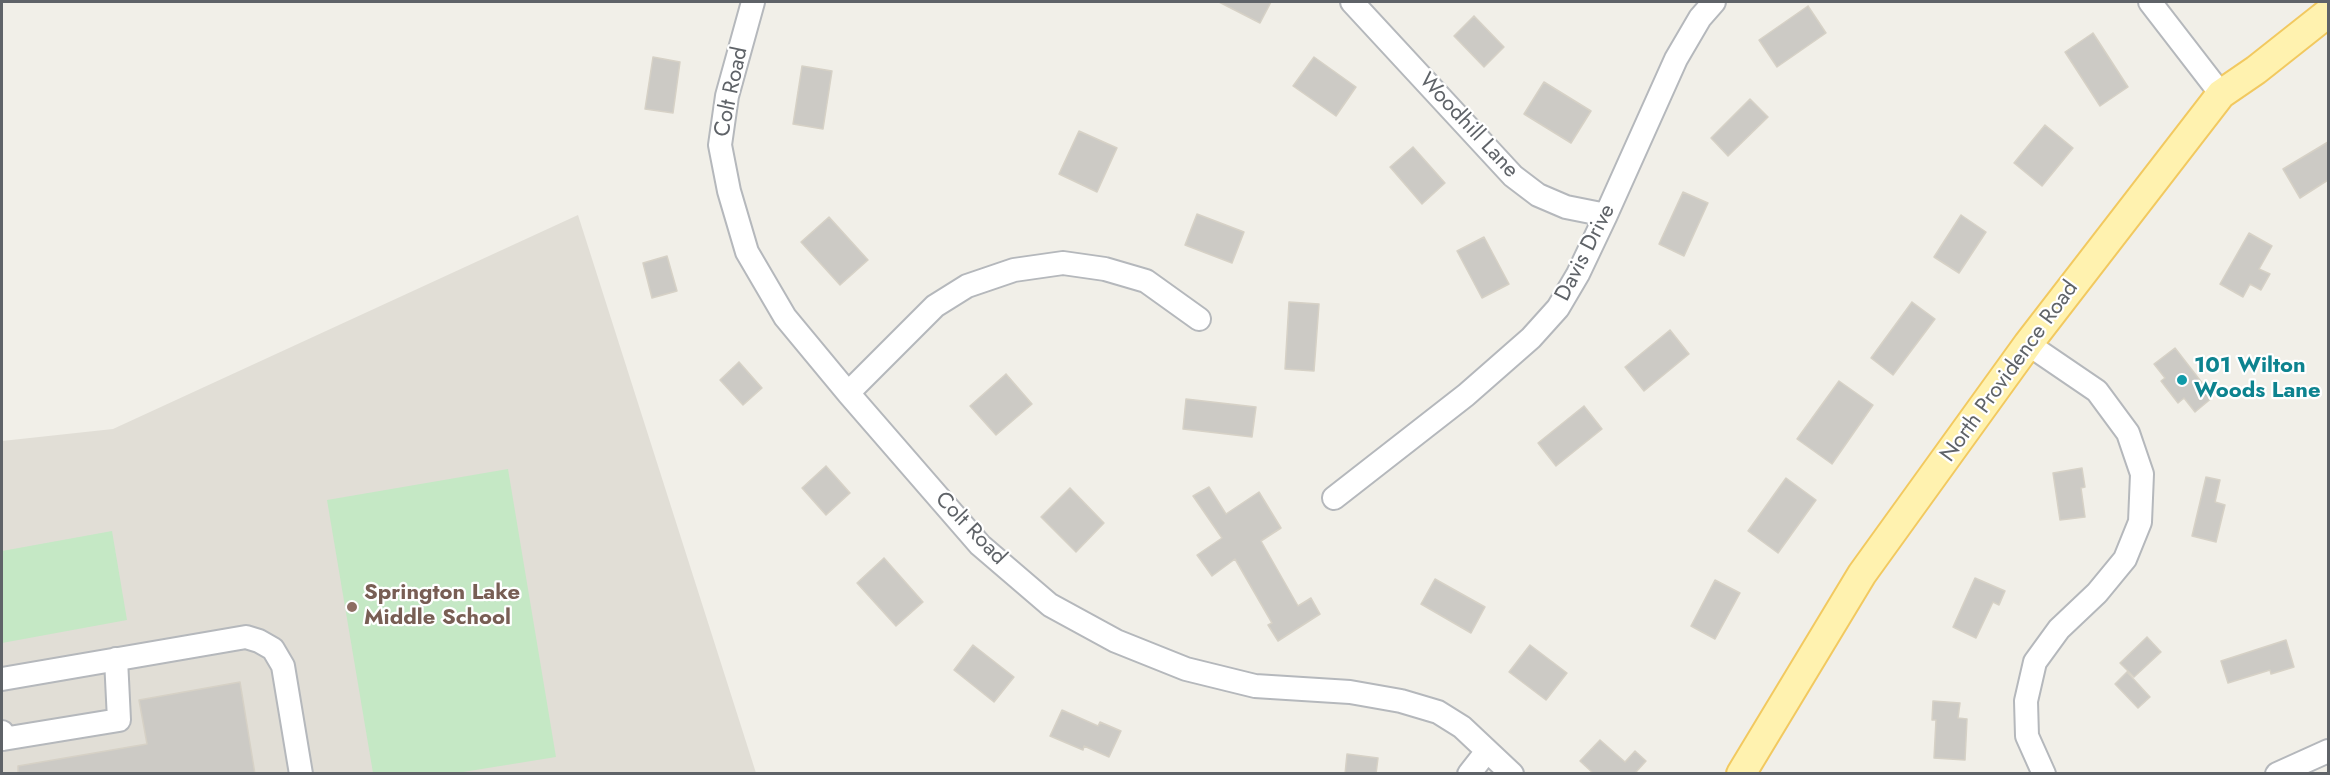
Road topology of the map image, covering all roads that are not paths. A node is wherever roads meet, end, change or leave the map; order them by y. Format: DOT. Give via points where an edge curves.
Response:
graph roads {
  1 [pos="753,2"];
  2 [pos="1352,2"];
  3 [pos="1714,2"];
  4 [pos="2150,2"];
  5 [pos="2328,13"];
  6 [pos="2221,94"];
  7 [pos="1606,215"];
  8 [pos="1199,319"];
  9 [pos="2028,344"];
  10 [pos="848,393"];
  11 [pos="1334,498"];
  12 [pos="116,659"];
  13 [pos="2,679"];
  14 [pos="2,732"];
  15 [pos="1487,751"];
  16 [pos="2328,751"];
  17 [pos="301,774"];
  18 [pos="1469,774"];
  19 [pos="1512,774"];
  20 [pos="1741,774"];
  21 [pos="2044,774"];
  22 [pos="2277,774"];
  1 -- 10 [label="street, Colt Road" via="727,96 720,145 729,191 747,252 785,317"];
  2 -- 7 [label="street, Woodhill Lane" via="1513,176 1538,195 1566,207"];
  3 -- 7 [label="street, Davis Drive" via="1676,59"];
  4 -- 6 [label="street"];
  5 -- 6 [label="main road, North Providence Road"];
  6 -- 9 [label="main road, North Providence Road"];
  7 -- 11 [label="street, Davis Drive" via="1558,308 1531,338 1466,395"];
  8 -- 10 [label="street" via="1146,281 1106,269 1062,263 1014,270 967,286 935,306"];
  9 -- 20 [label="main road, North Providence Road" via="1862,574"];
  9 -- 21 [label="street" via="2097,391 2128,433 2142,474 2140,522 2125,559 2097,593 2059,628 2035,662 2026,701 2027,736"];
  10 -- 15 [label="street, Colt Road" via="980,545 1050,605 1116,641 1186,669 1255,686 1350,692 1438,712 1462,727"];
  12 -- 13 [label="street"];
  12 -- 14 [label="street" via="119,720 3,738"];
  12 -- 17 [label="street" via="246,637 273,649 283,666"];
  15 -- 18 [label="street"];
  15 -- 19 [label="street, Colt Road"];
  16 -- 22 [label="street"];
}
